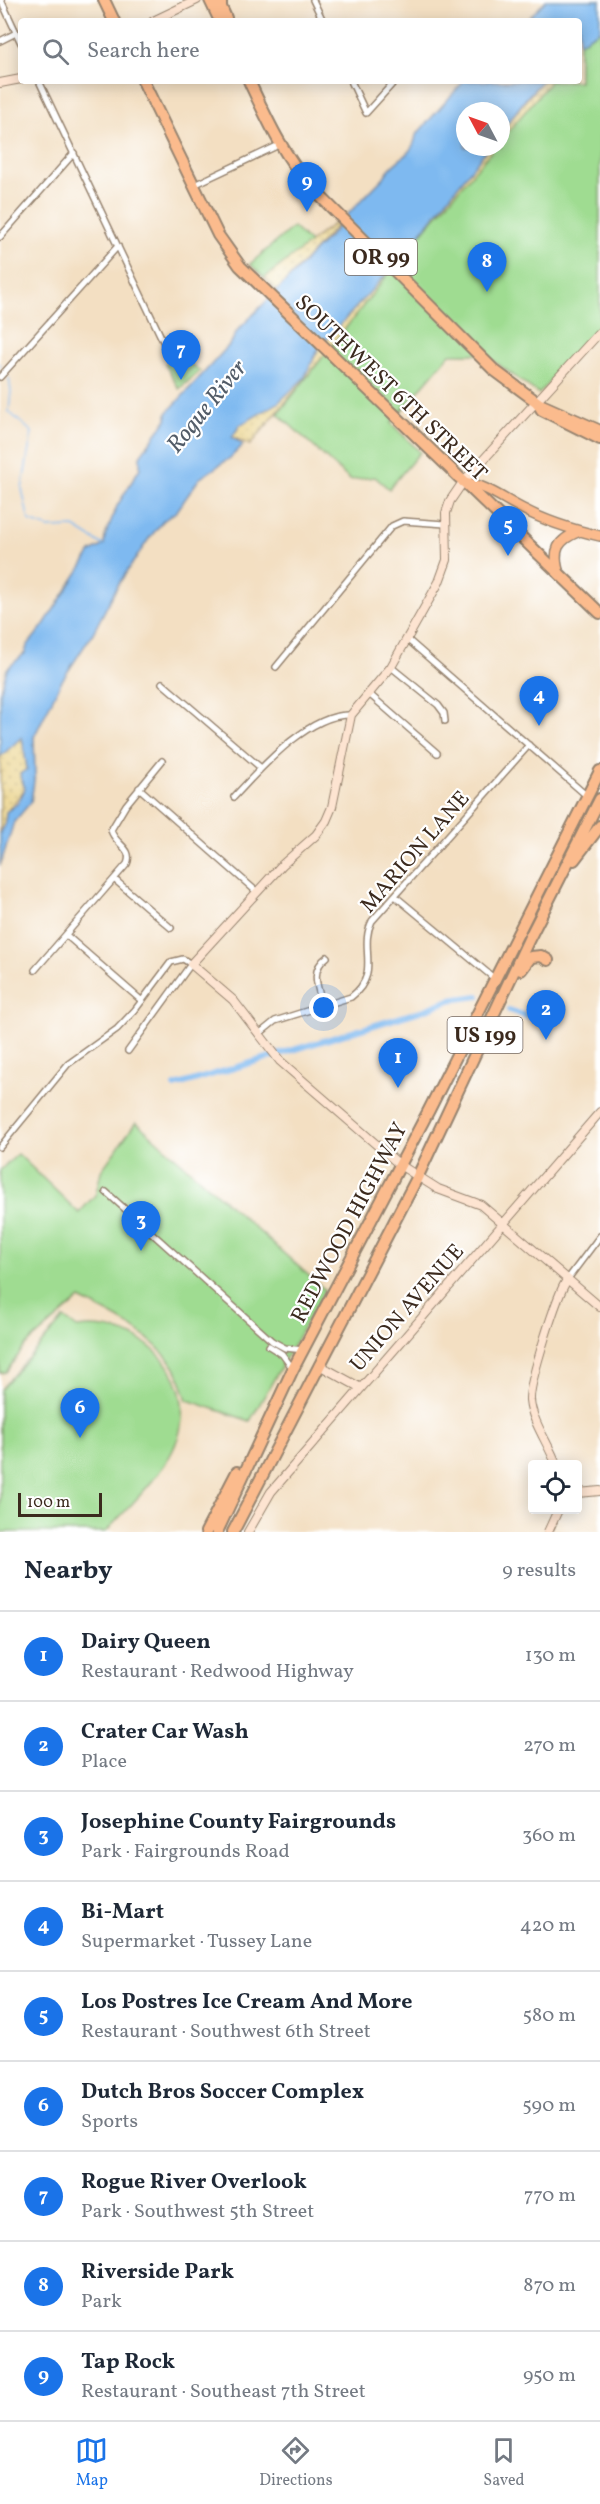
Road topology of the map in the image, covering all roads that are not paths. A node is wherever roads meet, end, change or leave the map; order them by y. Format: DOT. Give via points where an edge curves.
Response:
graph roads {
  1 [pos="0,0"];
  2 [pos="105,0"];
  3 [pos="197,0"];
  4 [pos="210,0"];
  5 [pos="221,0"];
  6 [pos="313,0"];
  7 [pos="113,18"];
  8 [pos="159,18"];
  9 [pos="219,18"];
  10 [pos="226,18"];
  11 [pos="321,18"];
  12 [pos="16,33"];
  13 [pos="18,37"];
  14 [pos="0,41"];
  15 [pos="18,79"];
  16 [pos="0,82"];
  17 [pos="40,84"];
  18 [pos="144,84"];
  19 [pos="250,84"];
  20 [pos="352,84"];
  21 [pos="392,84"];
  22 [pos="279,145"];
  23 [pos="74,153"];
  24 [pos="194,185"];
  25 [pos="0,237"];
  26 [pos="118,246"];
  27 [pos="600,332"];
  28 [pos="172,360"];
  29 [pos="0,376"];
  30 [pos="537,402"];
  31 [pos="600,430"];
  32 [pos="600,439"];
  33 [pos="463,482"];
  34 [pos="445,524"];
  35 [pos="580,531"];
  36 [pos="599,535"];
  37 [pos="559,574"];
  38 [pos="600,613"];
  39 [pos="407,639"];
  40 [pos="276,667"];
  41 [pos="391,667"];
  42 [pos="162,683"];
  43 [pos="368,693"];
  44 [pos="351,715"];
  45 [pos="445,721"];
  46 [pos="529,745"];
  47 [pos="437,753"];
  48 [pos="162,761"];
  49 [pos="261,768"];
  50 [pos="600,771"];
  51 [pos="139,788"];
  52 [pos="587,796"];
  53 [pos="234,797"];
  54 [pos="600,799"];
  55 [pos="600,826"];
  56 [pos="114,879"];
  57 [pos="257,892"];
  58 [pos="552,892"];
  59 [pos="395,896"];
  60 [pos="171,928"];
  61 [pos="66,935"];
  62 [pos="327,957"];
  63 [pos="549,960"];
  64 [pos="191,964"];
  65 [pos="35,970"];
  66 [pos="495,978"];
  67 [pos="142,1001"];
  68 [pos="323,1006"];
  69 [pos="259,1034"];
  70 [pos="481,1044"];
  71 [pos="128,1051"];
  72 [pos="600,1112"];
  73 [pos="0,1147"];
  74 [pos="400,1165"];
  75 [pos="417,1178"];
  76 [pos="106,1192"];
  77 [pos="503,1223"];
  78 [pos="600,1236"];
  79 [pos="567,1280"];
  80 [pos="600,1307"];
  81 [pos="271,1343"];
  82 [pos="304,1350"];
  83 [pos="319,1365"];
  84 [pos="293,1369"];
  85 [pos="361,1388"];
  86 [pos="274,1409"];
  87 [pos="554,1460"];
  88 [pos="600,1491"];
  89 [pos="582,1493"];
  90 [pos="556,1514"];
  91 [pos="207,1532"];
  92 [pos="217,1532"];
  93 [pos="233,1532"];
  94 [pos="248,1532"];
  95 [pos="548,1532"];
  1 -- 12 [label="street"];
  2 -- 7 [label="highway"];
  3 -- 8 [label="street"];
  4 -- 9 [label="highway"];
  5 -- 10 [label="highway"];
  6 -- 11 [label="street"];
  12 -- 13 [label="street"];
  12 -- 14 [label="street"];
  15 -- 16 [label="street"];
  17 -- 23 [label="street"];
  18 -- 24 [label="highway, SOUTHWEST 6TH STREET"];
  19 -- 22 [label="highway, OR 99"];
  20 -- 21 [label="street" via="366,113"];
  22 -- 24 [label="street"];
  22 -- 30 [label="highway, OR 99" via="294,167 435,312 494,370"];
  23 -- 25 [label="street"];
  23 -- 26 [label="street"];
  24 -- 33 [label="highway, SOUTHWEST 6TH STREET" via="218,235 240,266"];
  26 -- 28 [label="street"];
  26 -- 29 [label="street"];
  27 -- 30 [label="street"];
  30 -- 31 [label="main road, OR 99"];
  30 -- 32 [label="highway" via="542,410"];
  30 -- 33 [label="street"];
  33 -- 34 [label="street" via="450,501"];
  33 -- 35 [label="main road" via="479,484 525,510"];
  33 -- 37 [label="highway, SOUTHWEST 6TH STREET"];
  34 -- 39 [label="street" via="447,551 443,573"];
  34 -- 40 [label="street" via="403,521 392,526"];
  35 -- 36 [label="main road"];
  35 -- 37 [label="main road" via="561,542 555,561"];
  37 -- 38 [label="highway, SOUTHWEST 6TH STREET"];
  39 -- 41 [label="street"];
  39 -- 46 [label="street"];
  41 -- 43 [label="street"];
  41 -- 45 [label="street" via="438,705"];
  42 -- 49 [label="street"];
  43 -- 44 [label="street"];
  43 -- 47 [label="street"];
  44 -- 49 [label="street" via="326,719"];
  44 -- 57 [label="street" via="326,821"];
  46 -- 52 [label="street"];
  46 -- 59 [label="street, MARION LANE"];
  48 -- 51 [label="street"];
  49 -- 53 [label="street"];
  50 -- 52 [label="highway, REDWOOD HIGHWAY / US 199"];
  51 -- 56 [label="street" via="111,830 130,856"];
  51 -- 57 [label="street"];
  52 -- 66 [label="highway, REDWOOD HIGHWAY / US 199"];
  54 -- 58 [label="highway, US 199"];
  55 -- 58 [label="highway"];
  56 -- 60 [label="street"];
  56 -- 61 [label="street"];
  57 -- 64 [label="street"];
  58 -- 70 [label="highway, REDWOOD HIGHWAY / US 199"];
  59 -- 66 [label="street"];
  59 -- 68 [label="street, MARION LANE" via="370,927 364,984 351,998"];
  61 -- 65 [label="street"];
  61 -- 67 [label="street"];
  62 -- 68 [label="street" via="316,974"];
  63 -- 70 [label="highway" via="541,956 525,962 499,1019"];
  64 -- 67 [label="street" via="183,959 171,962"];
  64 -- 69 [label="street" via="233,1000"];
  64 -- 71 [label="street"];
  66 -- 74 [label="highway, REDWOOD HIGHWAY / US 199"];
  67 -- 73 [label="street" via="117,1029 68,1064"];
  68 -- 69 [label="street, MARION LANE" via="275,1021"];
  69 -- 74 [label="street" via="287,1067"];
  70 -- 75 [label="highway, REDWOOD HIGHWAY / US 199"];
  72 -- 77 [label="street, UNION AVENUE"];
  74 -- 75 [label="street"];
  74 -- 82 [label="highway, REDWOOD HIGHWAY / US 199"];
  75 -- 77 [label="street" via="481,1205"];
  75 -- 83 [label="highway, REDWOOD HIGHWAY / US 199"];
  76 -- 81 [label="street"];
  77 -- 79 [label="street"];
  77 -- 85 [label="street, UNION AVENUE"];
  78 -- 79 [label="street"];
  79 -- 80 [label="street"];
  79 -- 87 [label="street" via="557,1297 530,1391 534,1416"];
  81 -- 82 [label="street"];
  81 -- 84 [label="street"];
  82 -- 84 [label="highway, REDWOOD HIGHWAY / US 199"];
  83 -- 85 [label="street"];
  83 -- 93 [label="highway, REDWOOD HIGHWAY / US 199"];
  84 -- 86 [label="highway, REDWOOD HIGHWAY / US 199"];
  85 -- 94 [label="street, UNION AVENUE" via="271,1492"];
  86 -- 91 [label="highway"];
  86 -- 92 [label="highway, REDWOOD HIGHWAY / US 199"];
  88 -- 89 [label="street"];
  90 -- 95 [label="street"];
}
